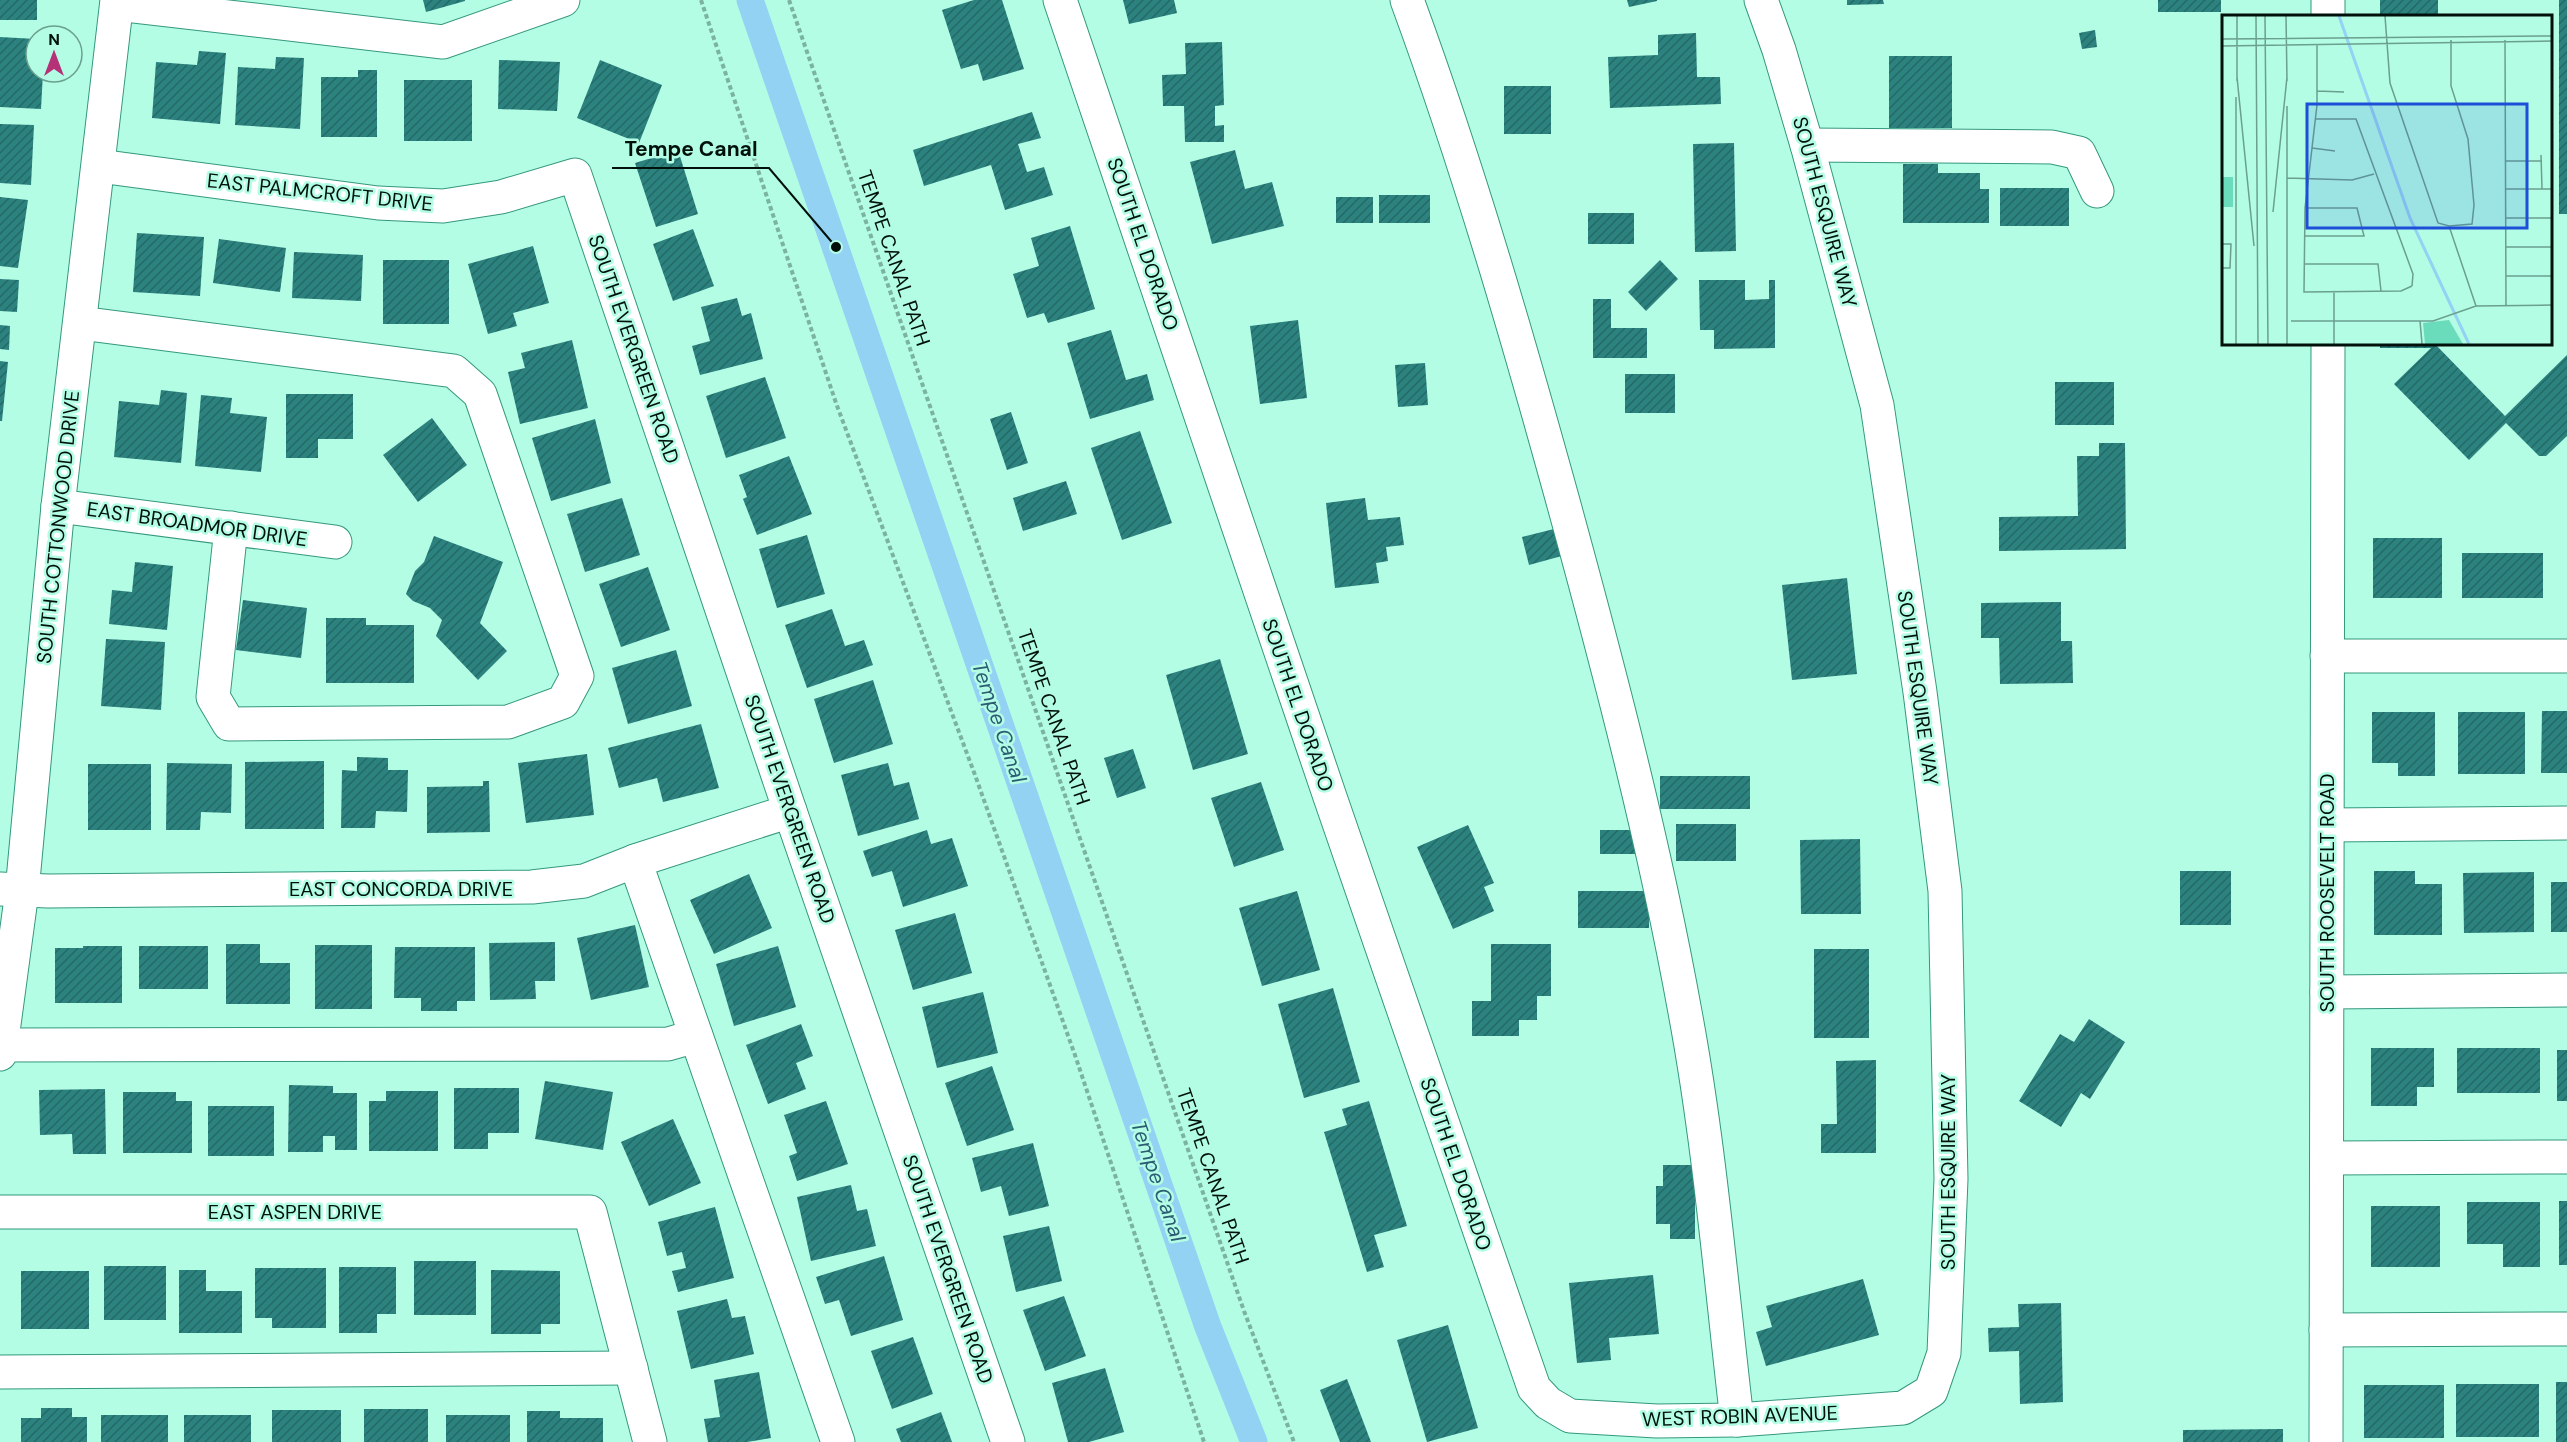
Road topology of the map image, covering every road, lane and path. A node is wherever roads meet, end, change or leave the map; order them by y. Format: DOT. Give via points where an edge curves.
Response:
graph roads {
  1 [pos="563,0"];
  2 [pos="701,0"];
  3 [pos="789,0"];
  4 [pos="1060,0"];
  5 [pos="1407,0"];
  6 [pos="1761,0"];
  7 [pos="117,2"];
  8 [pos="1807,145"];
  9 [pos="99,166"];
  10 [pos="575,175"];
  11 [pos="2097,191"];
  12 [pos="80,323"];
  13 [pos="2328,345"];
  14 [pos="58,506"];
  15 [pos="231,528"];
  16 [pos="335,542"];
  17 [pos="2327,656"];
  18 [pos="2567,656"];
  19 [pos="790,812"];
  20 [pos="2567,823"];
  21 [pos="2328,825"];
  22 [pos="635,861"];
  23 [pos="11,890"];
  24 [pos="2567,990"];
  25 [pos="2327,992"];
  26 [pos="696,1036"];
  27 [pos="1,1050"];
  28 [pos="2567,1157"];
  29 [pos="2328,1158"];
  30 [pos="0,1212"];
  31 [pos="2567,1329"];
  32 [pos="2326,1330"];
  33 [pos="631,1368"];
  34 [pos="0,1372"];
  35 [pos="1931,1391"];
  36 [pos="1548,1403"];
  37 [pos="1737,1420"];
  38 [pos="1660,1431"];
  39 [pos="651,1442"];
  40 [pos="837,1442"];
  41 [pos="1008,1442"];
  42 [pos="1204,1442"];
  43 [pos="1294,1442"];
  44 [pos="2326,1442"];
  1 -- 7 [label="street" via="443,42"];
  2 -- 42 [label="path" via="836,403 1076,1058"];
  3 -- 43 [label="path, TEMPE CANAL PATH" via="1244,1311"];
  4 -- 36 [label="street, SOUTH EL DORADO" via="1526,1366 1534,1388"];
  5 -- 37 [label="street" via="1449,114 1515,329 1652,843 1686,1016"];
  6 -- 8 [label="street, SOUTH ESQUIRE WAY"];
  7 -- 9 [label="street, SOUTH COTTONWOOD DRIVE"];
  8 -- 11 [label="street" via="2052,147 2079,153"];
  8 -- 35 [label="street, SOUTH ESQUIRE WAY" via="1878,405 1945,891 1951,1179 1944,1353"];
  9 -- 10 [label="street, EAST PALMCROFT DRIVE" via="378,202 443,206 501,196"];
  9 -- 12 [label="street, SOUTH COTTONWOOD DRIVE"];
  10 -- 19 [label="street, SOUTH EVERGREEN ROAD"];
  12 -- 14 [label="street, SOUTH COTTONWOOD DRIVE"];
  12 -- 15 [label="street" via="454,371 480,394 577,676 563,702 508,722 229,724 213,698"];
  13 -- 17 [label="street, SOUTH ROOSEVELT ROAD"];
  14 -- 15 [label="street, EAST BROADMOR DRIVE"];
  14 -- 23 [label="street, SOUTH COTTONWOOD DRIVE"];
  15 -- 16 [label="street, EAST BROADMOR DRIVE"];
  17 -- 18 [label="street"];
  17 -- 21 [label="street, SOUTH ROOSEVELT ROAD"];
  19 -- 22 [label="street, EAST CONCORDA DRIVE"];
  19 -- 41 [label="street, SOUTH EVERGREEN ROAD"];
  20 -- 21 [label="street"];
  21 -- 25 [label="street, SOUTH ROOSEVELT ROAD"];
  22 -- 23 [label="street, EAST CONCORDA DRIVE" via="584,882 532,887"];
  22 -- 26 [label="street"];
  23 -- 27 [label="street, SOUTH COTTONWOOD DRIVE"];
  24 -- 25 [label="street"];
  25 -- 29 [label="street, SOUTH ROOSEVELT ROAD"];
  26 -- 27 [label="street" via="668,1044"];
  26 -- 40 [label="street"];
  28 -- 29 [label="street"];
  29 -- 32 [label="street, SOUTH ROOSEVELT ROAD"];
  30 -- 33 [label="street, EAST ASPEN DRIVE" via="590,1212"];
  31 -- 32 [label="street"];
  32 -- 44 [label="street, SOUTH ROOSEVELT ROAD"];
  33 -- 34 [label="street"];
  33 -- 39 [label="street"];
  35 -- 37 [label="street, WEST ROBIN AVENUE" via="1903,1408"];
  36 -- 38 [label="street, WEST ROBIN AVENUE" via="1570,1416"];
  37 -- 38 [label="street, WEST ROBIN AVENUE"];
}
